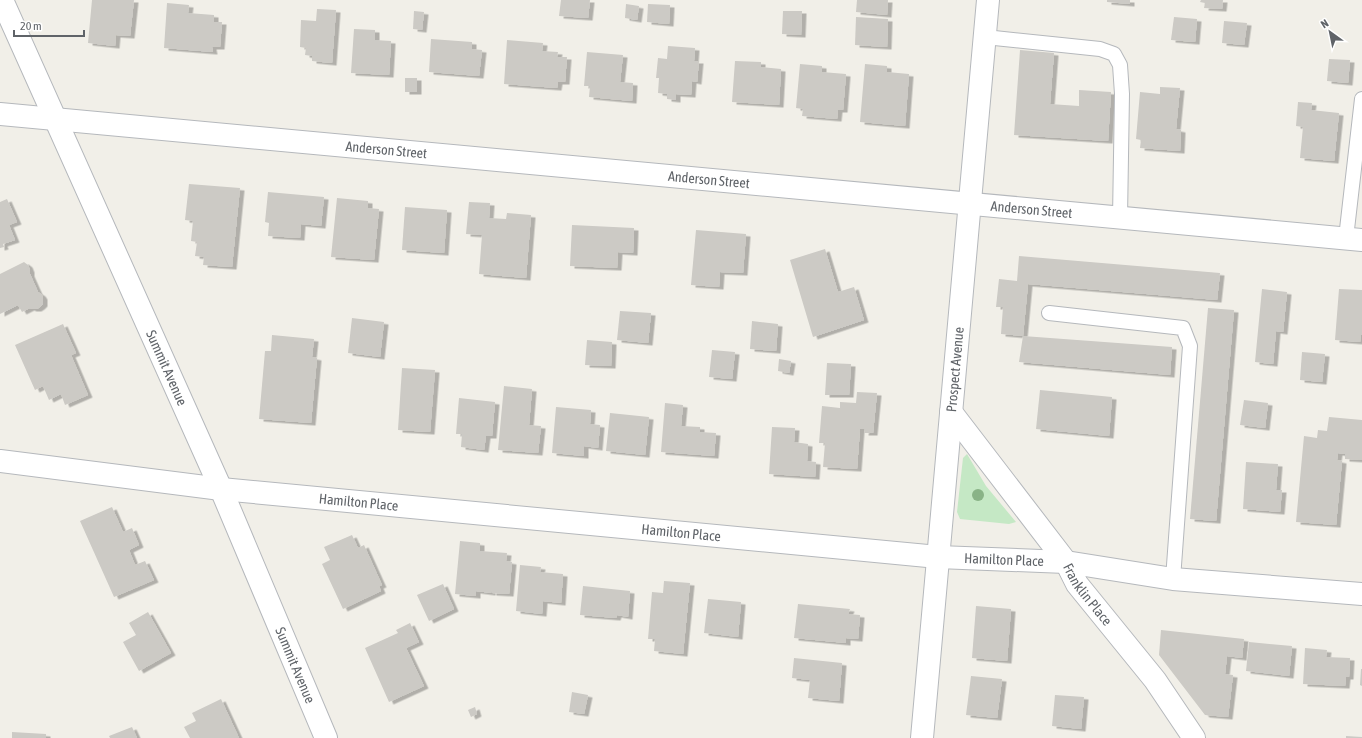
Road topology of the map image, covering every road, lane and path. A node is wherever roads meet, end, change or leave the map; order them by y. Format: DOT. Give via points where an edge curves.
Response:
graph roads {
  1 [pos="2,0"];
  2 [pos="988,0"];
  3 [pos="984,37"];
  4 [pos="1362,99"];
  5 [pos="0,114"];
  6 [pos="56,120"];
  7 [pos="970,204"];
  8 [pos="1120,218"];
  9 [pos="1354,239"];
  10 [pos="1049,313"];
  11 [pos="951,412"];
  12 [pos="0,461"];
  13 [pos="221,489"];
  14 [pos="938,557"];
  15 [pos="1066,562"];
  16 [pos="1173,579"];
  17 [pos="1362,594"];
  18 [pos="326,738"];
  19 [pos="922,738"];
  20 [pos="1194,738"];
  1 -- 6 [label="street, Summit Avenue"];
  2 -- 3 [label="street, Prospect Avenue"];
  3 -- 7 [label="street, Prospect Avenue"];
  3 -- 8 [label="lane" via="1100,49 1114,54 1120,65 1122,94"];
  4 -- 9 [label="lane"];
  5 -- 6 [label="street, Anderson Street"];
  6 -- 7 [label="street, Anderson Street"];
  6 -- 13 [label="street, Summit Avenue"];
  7 -- 8 [label="street, Anderson Street"];
  7 -- 11 [label="street, Prospect Avenue"];
  8 -- 9 [label="street, Anderson Street"];
  10 -- 16 [label="lane" via="1183,328 1190,346"];
  11 -- 14 [label="street, Prospect Avenue"];
  11 -- 15 [label="street, Franklin Place"];
  12 -- 13 [label="street, Hamilton Place"];
  13 -- 14 [label="street, Hamilton Place"];
  13 -- 18 [label="street, Summit Avenue"];
  14 -- 15 [label="street, Hamilton Place"];
  14 -- 19 [label="street, Prospect Avenue"];
  15 -- 16 [label="street, Hamilton Place"];
  15 -- 20 [label="street, Franklin Place" via="1077,584 1155,680"];
  16 -- 17 [label="street, Hamilton Place"];
}
